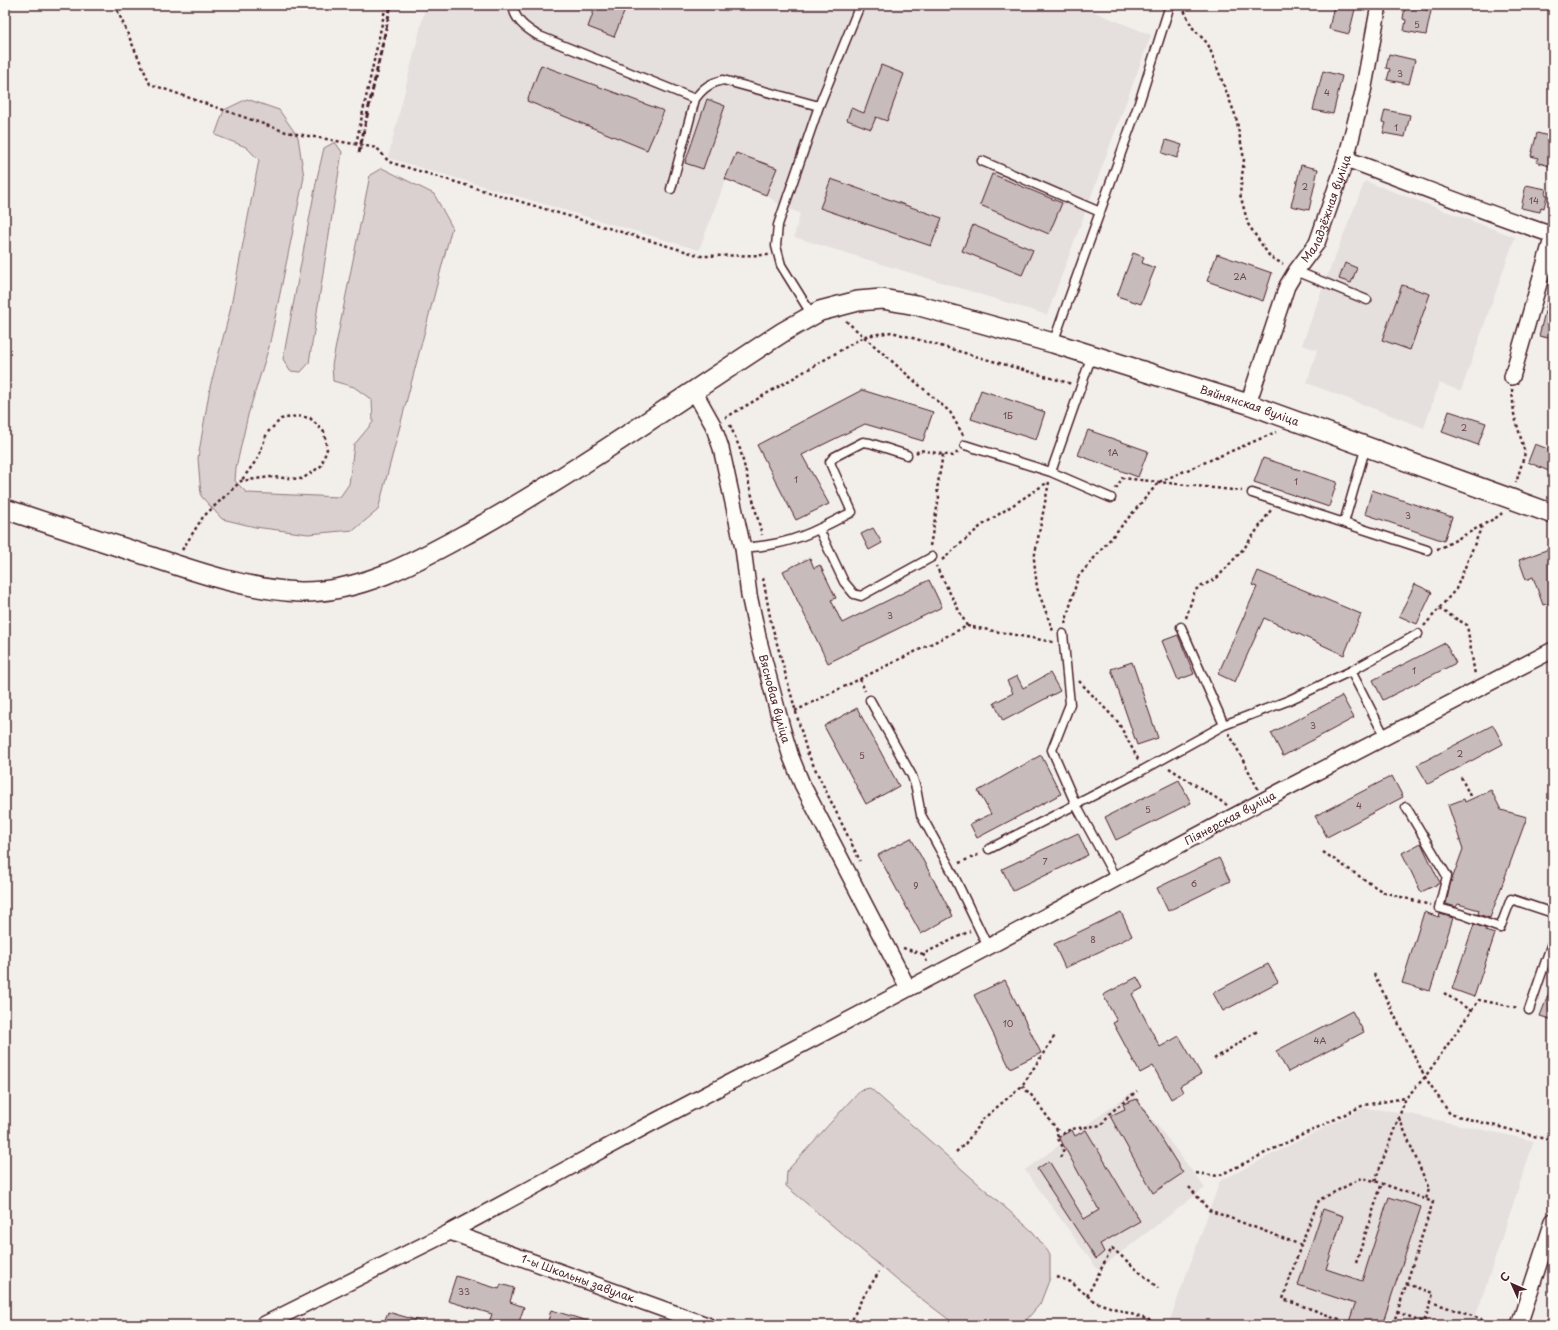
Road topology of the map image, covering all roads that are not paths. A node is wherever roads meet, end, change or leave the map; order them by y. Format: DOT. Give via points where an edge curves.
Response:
graph roads {
  1 [pos="513,5"];
  2 [pos="860,5"];
  3 [pos="1170,5"];
  4 [pos="1379,5"];
  5 [pos="695,99"];
  6 [pos="819,106"];
  7 [pos="1346,159"];
  8 [pos="982,161"];
  9 [pos="670,189"];
  10 [pos="1100,212"];
  11 [pos="1553,235"];
  12 [pos="1296,271"];
  13 [pos="1367,300"];
  14 [pos="812,315"];
  15 [pos="1053,343"];
  16 [pos="1092,355"];
  17 [pos="1512,377"];
  18 [pos="694,391"];
  19 [pos="1248,404"];
  20 [pos="968,446"];
  21 [pos="1366,446"];
  22 [pos="909,456"];
  23 [pos="1051,472"];
  24 [pos="1252,493"];
  25 [pos="1111,498"];
  26 [pos="5,509"];
  27 [pos="1553,514"];
  28 [pos="1344,523"];
  29 [pos="819,529"];
  30 [pos="743,548"];
  31 [pos="1427,550"];
  32 [pos="932,557"];
  33 [pos="1181,627"];
  34 [pos="1063,634"];
  35 [pos="1418,634"];
  36 [pos="1553,650"];
  37 [pos="1350,671"];
  38 [pos="870,700"];
  39 [pos="1224,725"];
  40 [pos="1385,737"];
  41 [pos="1076,805"];
  42 [pos="1406,807"];
  43 [pos="990,849"];
  44 [pos="1116,880"];
  45 [pos="1553,912"];
  46 [pos="1553,940"];
  47 [pos="988,947"];
  48 [pos="908,988"];
  49 [pos="1529,1010"];
  50 [pos="1553,1221"];
  51 [pos="450,1232"];
  52 [pos="263,1325"];
  53 [pos="707,1325"];
  54 [pos="1519,1325"];
  1 -- 5 [label="lane" via="516,17 537,35"];
  2 -- 6 [label="lane"];
  3 -- 10 [label="lane" via="1139,103"];
  4 -- 7 [label="street, Маладзёжная вуліца" via="1363,92"];
  5 -- 6 [label="lane" via="702,89 723,80"];
  5 -- 9 [label="lane"];
  6 -- 14 [label="lane" via="778,225 776,246 787,276"];
  7 -- 11 [label="street"];
  7 -- 12 [label="street, Маладзёжная вуліца" via="1317,243"];
  8 -- 10 [label="lane"];
  10 -- 15 [label="lane"];
  11 -- 17 [label="street"];
  12 -- 13 [label="lane"];
  12 -- 19 [label="street, Маладзёжная вуліца" via="1287,286"];
  14 -- 15 [label="street, Вяйнянская вуліца" via="858,301 882,299 903,302"];
  14 -- 18 [label="street, Вяйнянская вуліца"];
  15 -- 16 [label="street, Вяйнянская вуліца"];
  16 -- 19 [label="street, Вяйнянская вуліца"];
  16 -- 23 [label="lane"];
  18 -- 26 [label="street, Вяйнянская вуліца" via="526,500 411,563 337,590 298,592 237,582 173,564"];
  18 -- 30 [label="street, Вясновая вуліца" via="713,425 725,462"];
  19 -- 21 [label="street, Вяйнянская вуліца"];
  20 -- 23 [label="lane"];
  21 -- 27 [label="street, Вяйнянская вуліца"];
  21 -- 28 [label="lane"];
  22 -- 29 [label="lane" via="862,442 834,457 830,462 852,512"];
  23 -- 25 [label="lane"];
  24 -- 28 [label="lane"];
  28 -- 31 [label="lane"];
  29 -- 30 [label="lane" via="796,538"];
  29 -- 32 [label="lane" via="844,582 854,594 861,596"];
  30 -- 48 [label="street, Вясновая вуліца" via="745,572 759,641 791,757 802,784"];
  33 -- 39 [label="lane"];
  34 -- 41 [label="lane" via="1070,704 1052,750"];
  35 -- 37 [label="lane"];
  36 -- 40 [label="street, Піянерская вуліца"];
  37 -- 39 [label="lane" via="1273,708"];
  37 -- 40 [label="lane"];
  38 -- 47 [label="lane" via="912,776 921,815"];
  39 -- 41 [label="lane"];
  40 -- 44 [label="street, Піянерская вуліца"];
  41 -- 43 [label="lane"];
  41 -- 44 [label="lane"];
  42 -- 45 [label="lane" via="1447,876 1439,908 1500,928 1511,899"];
  44 -- 47 [label="street, Піянерская вуліца"];
  46 -- 49 [label="lane"];
  47 -- 48 [label="street, Піянерская вуліца"];
  48 -- 51 [label="street, Піянерская вуліца"];
  50 -- 54 [label="street"];
  51 -- 52 [label="street, Піянерская вуліца"];
  51 -- 53 [label="street, 1-ы Школьны завулак"];
}
